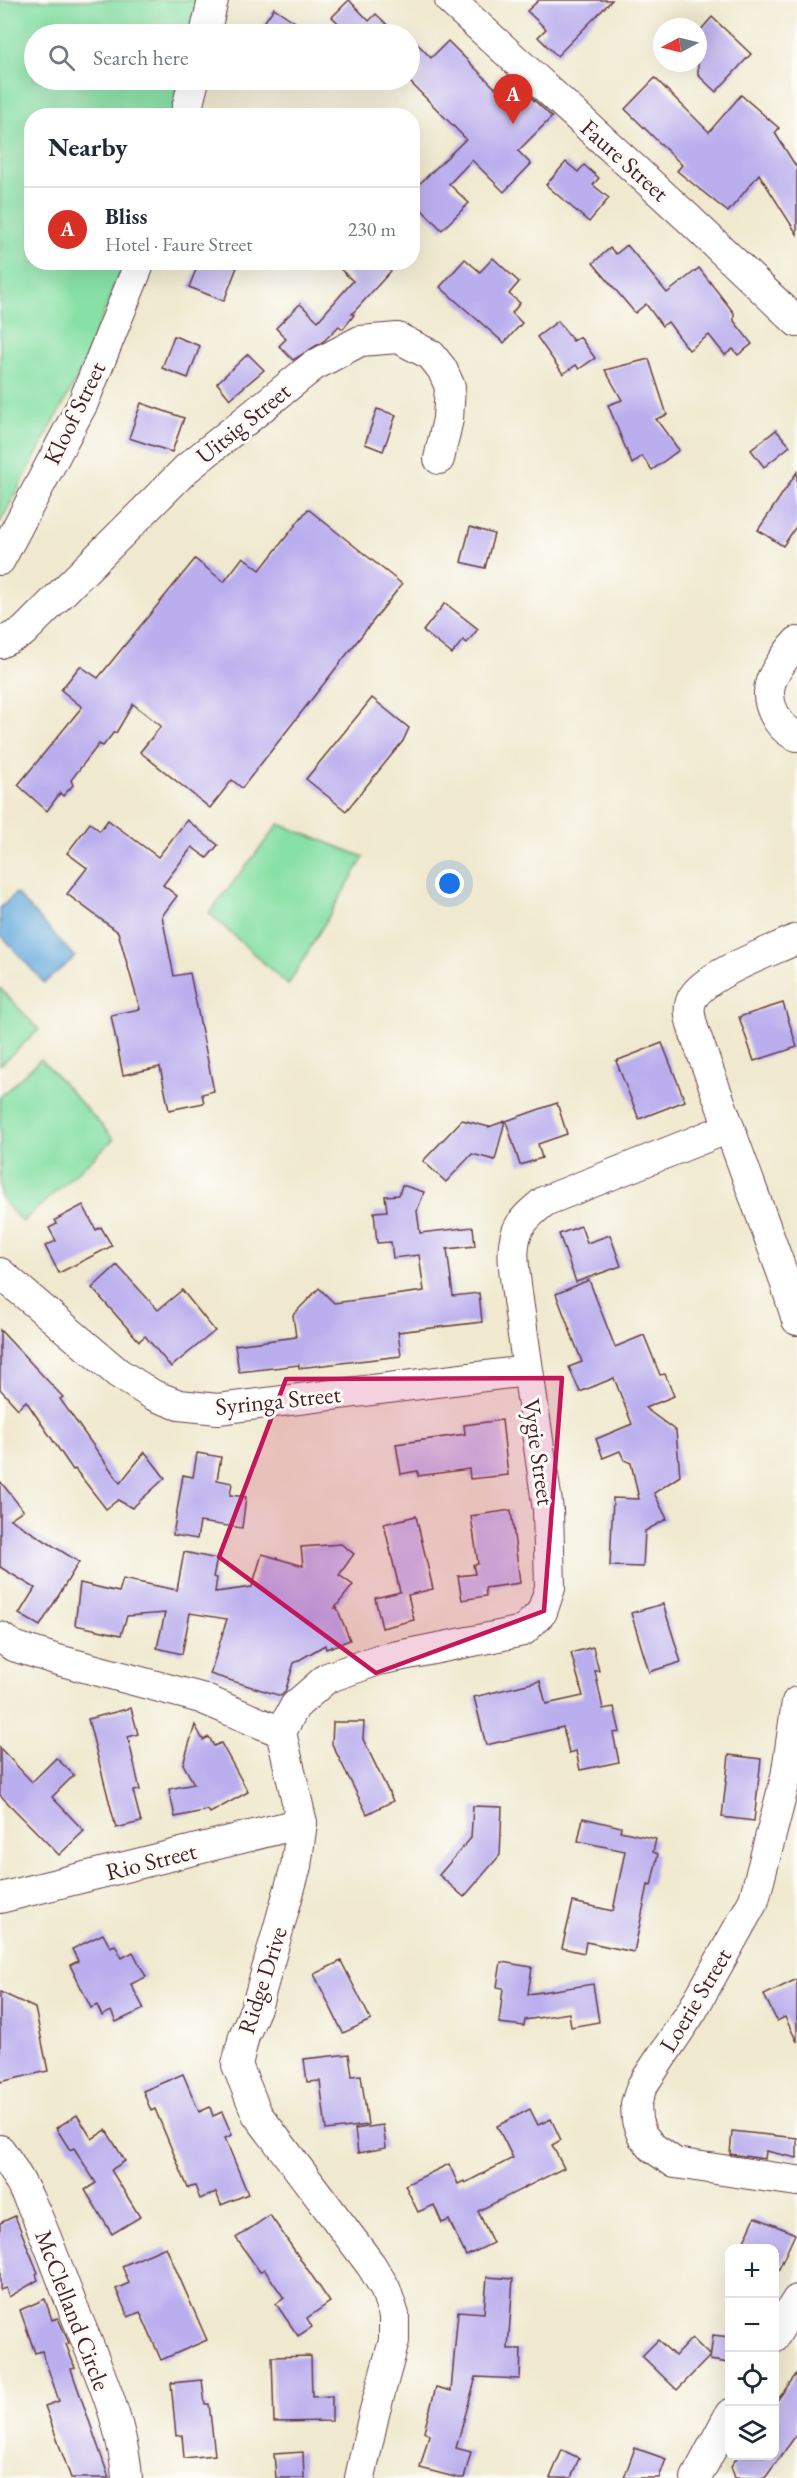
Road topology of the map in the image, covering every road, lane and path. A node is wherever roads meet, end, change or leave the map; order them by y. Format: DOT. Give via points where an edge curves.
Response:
graph roads {
  1 [pos="213,0"];
  2 [pos="450,0"];
  3 [pos="207,24"];
  4 [pos="192,90"];
  5 [pos="187,108"];
  6 [pos="137,270"];
  7 [pos="797,322"];
  8 [pos="439,459"];
  9 [pos="0,560"];
  10 [pos="797,642"];
  11 [pos="0,643"];
  12 [pos="797,736"];
  13 [pos="797,939"];
  14 [pos="729,1128"];
  15 [pos="0,1273"];
  16 [pos="797,1320"];
  17 [pos="527,1371"];
  18 [pos="0,1637"];
  19 [pos="797,1702"];
  20 [pos="281,1732"];
  21 [pos="303,1823"];
  22 [pos="0,1898"];
  23 [pos="0,2150"];
  24 [pos="797,2181"];
  25 [pos="797,2300"];
  26 [pos="779,2329"];
  27 [pos="725,2422"];
  28 [pos="127,2478"];
  29 [pos="360,2478"];
  30 [pos="696,2478"];
  1 -- 3 [label="street"];
  2 -- 7 [label="street, Faure Street"];
  4 -- 5 [label="street"];
  6 -- 9 [label="street, Kloof Street" via="83,404"];
  8 -- 11 [label="street, Uitsig Street" via="450,387 442,369 431,355 398,338 360,340 313,366 186,470 22,632"];
  10 -- 12 [label="street" via="771,682 770,702 783,728"];
  13 -- 14 [label="street" via="709,980 692,1000 689,1012 694,1031"];
  14 -- 16 [label="street"];
  14 -- 17 [label="street, Vygie Street" via="544,1201 527,1218 516,1232 513,1262"];
  15 -- 17 [label="street, Syringa Street" via="118,1373 153,1395 179,1405 218,1409"];
  17 -- 20 [label="street, Vygie Street" via="548,1510 550,1588 542,1612 523,1631 378,1660 327,1678 296,1706"];
  18 -- 20 [label="street" via="13,1646 201,1698"];
  19 -- 24 [label="street, Loerie Street" via="786,1777 754,1900 692,2011 642,2086 636,2104 642,2134 675,2163"];
  20 -- 21 [label="street, Ridge Drive"];
  21 -- 22 [label="street, Rio Street"];
  21 -- 29 [label="street, Ridge Drive" via="294,1876 237,2065 257,2114 371,2265 385,2288 394,2315 394,2341"];
  23 -- 28 [label="street, McClelland Circle" via="43,2230 93,2357 112,2410"];
  25 -- 26 [label="street"];
  27 -- 30 [label="street"];
}
